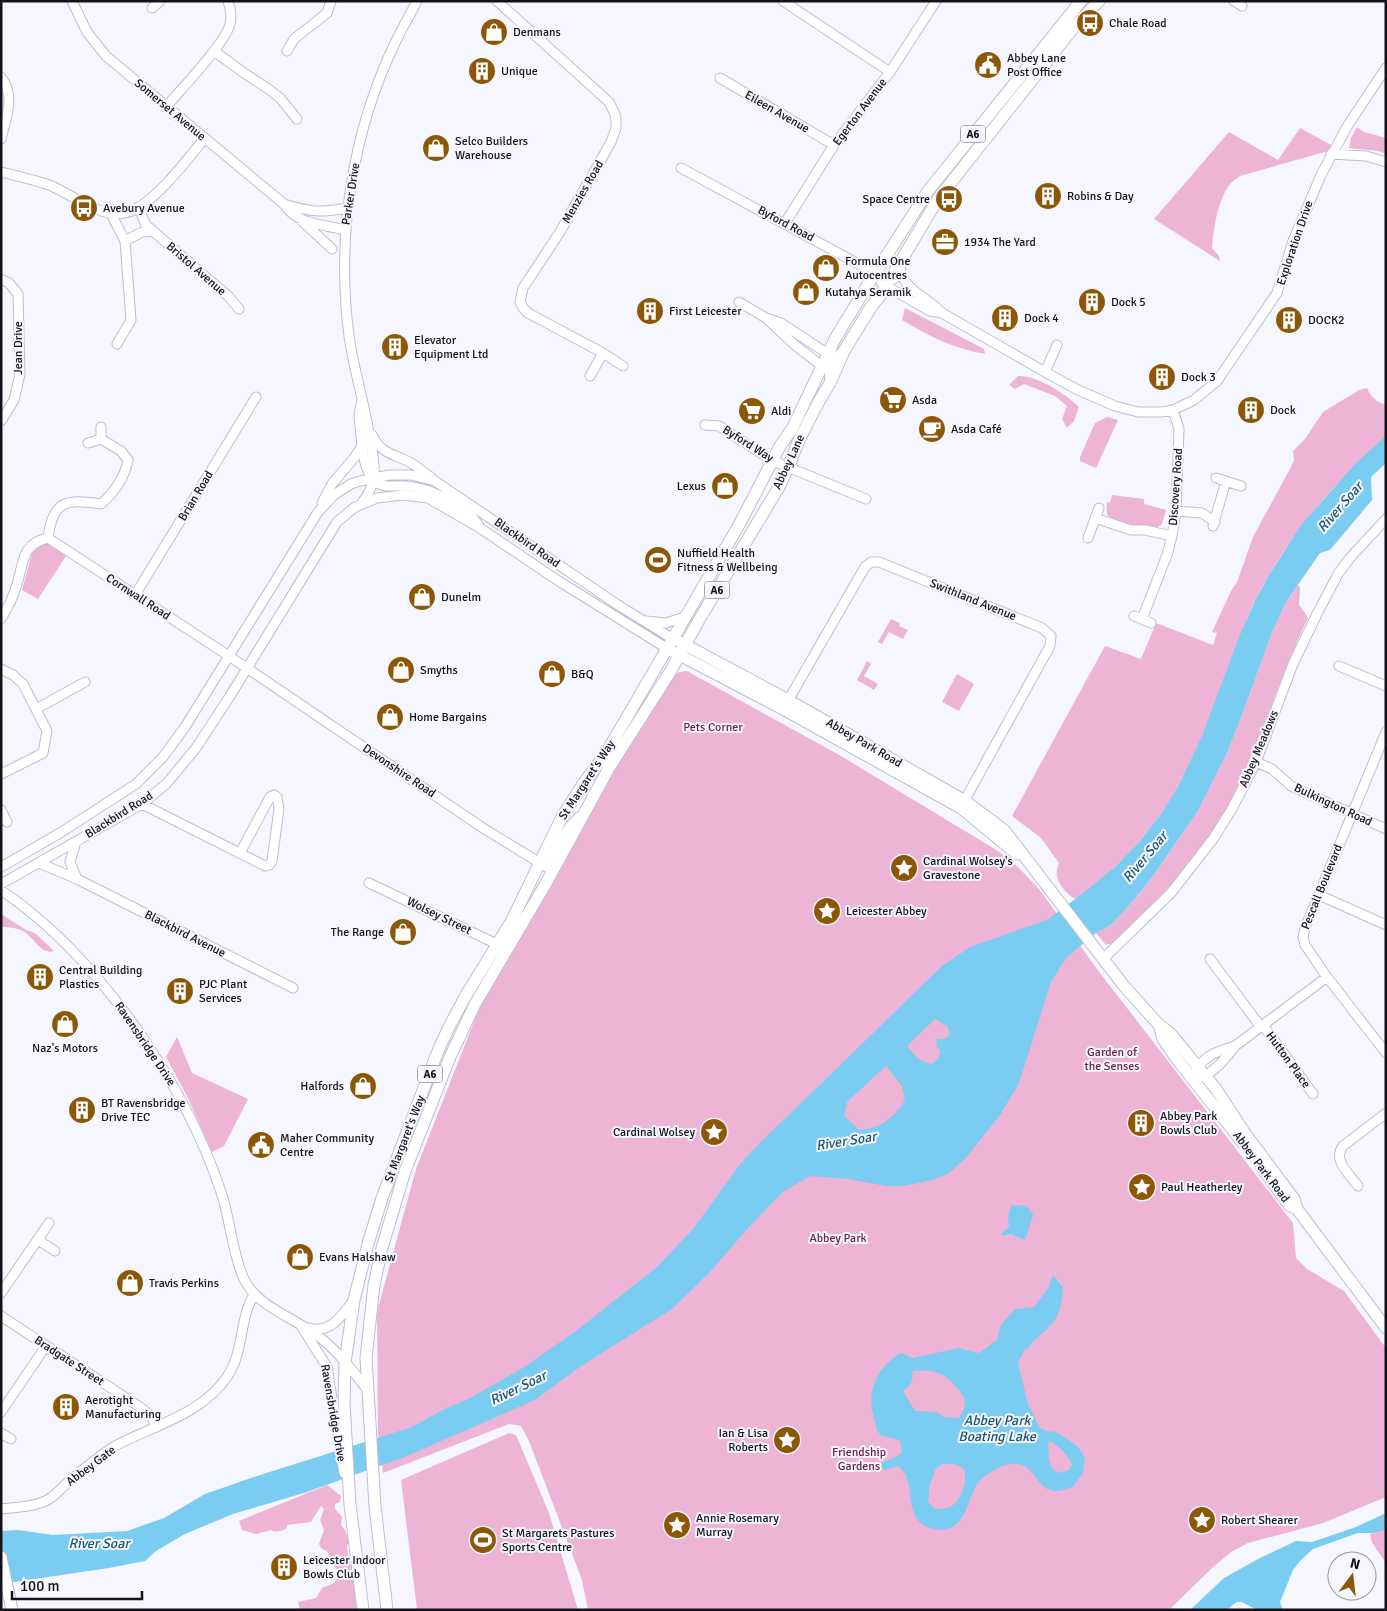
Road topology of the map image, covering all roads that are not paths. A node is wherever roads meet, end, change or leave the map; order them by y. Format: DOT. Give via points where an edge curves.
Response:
graph roads {
  1 [pos="72,1"];
  2 [pos="160,1"];
  3 [pos="228,1"];
  4 [pos="330,1"];
  5 [pos="417,1"];
  6 [pos="497,1"];
  7 [pos="783,1"];
  8 [pos="936,1"];
  9 [pos="1080,1"];
  10 [pos="1099,1"];
  11 [pos="152,8"];
  12 [pos="214,51"];
  13 [pos="287,51"];
  14 [pos="1386,68"];
  15 [pos="890,72"];
  16 [pos="1,77"];
  17 [pos="720,78"];
  18 [pos="166,107"];
  19 [pos="297,119"];
  20 [pos="1,139"];
  21 [pos="204,139"];
  22 [pos="834,145"];
  23 [pos="1331,154"];
  24 [pos="1386,162"];
  25 [pos="681,168"];
  26 [pos="1,172"];
  27 [pos="284,204"];
  28 [pos="138,207"];
  29 [pos="347,208"];
  30 [pos="111,214"];
  31 [pos="302,220"];
  32 [pos="785,223"];
  33 [pos="345,230"];
  34 [pos="152,231"];
  35 [pos="125,241"];
  36 [pos="332,249"];
  37 [pos="901,262"];
  38 [pos="903,278"];
  39 [pos="1,279"];
  40 [pos="883,280"];
  41 [pos="739,302"];
  42 [pos="239,309"];
  43 [pos="942,313"];
  44 [pos="766,318"];
  45 [pos="117,344"];
  46 [pos="1057,345"];
  47 [pos="844,351"];
  48 [pos="603,353"];
  49 [pos="826,360"];
  50 [pos="623,366"];
  51 [pos="1045,372"];
  52 [pos="590,376"];
  53 [pos="830,383"];
  54 [pos="256,397"];
  55 [pos="362,398"];
  56 [pos="1173,410"];
  57 [pos="1,421"];
  58 [pos="368,426"];
  59 [pos="706,426"];
  60 [pos="101,427"];
  61 [pos="101,439"];
  62 [pos="88,443"];
  63 [pos="362,446"];
  64 [pos="773,461"];
  65 [pos="788,468"];
  66 [pos="373,478"];
  67 [pos="1216,478"];
  68 [pos="435,480"];
  69 [pos="1226,482"];
  70 [pos="1241,486"];
  71 [pos="866,499"];
  72 [pos="361,504"];
  73 [pos="1099,508"];
  74 [pos="1176,511"];
  75 [pos="318,512"];
  76 [pos="1096,518"];
  77 [pos="1386,519"];
  78 [pos="480,528"];
  79 [pos="1172,536"];
  80 [pos="48,538"];
  81 [pos="1088,538"];
  82 [pos="532,547"];
  83 [pos="524,558"];
  84 [pos="135,595"];
  85 [pos="685,617"];
  86 [pos="1,619"];
  87 [pos="1142,619"];
  88 [pos="643,621"];
  89 [pos="671,644"];
  90 [pos="685,644"];
  91 [pos="679,655"];
  92 [pos="228,656"];
  93 [pos="1339,666"];
  94 [pos="1,669"];
  95 [pos="247,669"];
  96 [pos="85,682"];
  97 [pos="1386,686"];
  98 [pos="785,705"];
  99 [pos="36,709"];
  100 [pos="1386,732"];
  101 [pos="1256,762"];
  102 [pos="1,774"];
  103 [pos="142,804"];
  104 [pos="963,804"];
  105 [pos="588,807"];
  106 [pos="1,810"];
  107 [pos="1352,814"];
  108 [pos="8,822"];
  109 [pos="1386,829"];
  110 [pos="76,842"];
  111 [pos="240,853"];
  112 [pos="539,862"];
  113 [pos="40,863"];
  114 [pos="1,867"];
  115 [pos="553,871"];
  116 [pos="77,879"];
  117 [pos="369,882"];
  118 [pos="1,884"];
  119 [pos="1,890"];
  120 [pos="1319,895"];
  121 [pos="1386,925"];
  122 [pos="503,947"];
  123 [pos="1102,959"];
  124 [pos="1210,959"];
  125 [pos="1327,977"];
  126 [pos="293,988"];
  127 [pos="1159,1025"];
  128 [pos="1262,1026"];
  129 [pos="1234,1046"];
  130 [pos="1386,1053"];
  131 [pos="1198,1066"];
  132 [pos="1205,1076"];
  133 [pos="1192,1078"];
  134 [pos="1313,1094"];
  135 [pos="1386,1113"];
  136 [pos="1358,1186"];
  137 [pos="1297,1209"];
  138 [pos="50,1223"];
  139 [pos="38,1240"];
  140 [pos="55,1251"];
  141 [pos="1,1293"];
  142 [pos="254,1294"];
  143 [pos="354,1300"];
  144 [pos="1,1316"];
  145 [pos="301,1326"];
  146 [pos="1386,1328"];
  147 [pos="46,1346"];
  148 [pos="345,1362"];
  149 [pos="367,1389"];
  150 [pos="1,1412"];
  151 [pos="340,1421"];
  152 [pos="157,1427"];
  153 [pos="1,1433"];
  154 [pos="11,1439"];
  155 [pos="1,1509"];
  156 [pos="1,1557"];
  157 [pos="12,1610"];
  158 [pos="363,1610"];
  159 [pos="387,1610"];
  1 -- 18 [label="street, Somerset Avenue" via="96,45"];
  2 -- 11 [label="street"];
  3 -- 12 [label="street" via="230,25"];
  4 -- 13 [label="street" via="327,13 294,39"];
  5 -- 29 [label="street, Parker Drive" via="396,41 372,102"];
  6 -- 48 [label="street, Menzies Road" via="595,88 609,102 615,114 616,128 611,142 560,232 523,288 520,302 528,313"];
  7 -- 15 [label="street"];
  8 -- 15 [label="street, Egerton Avenue"];
  9 -- 40 [label="main road, Abbey Lane / A6" via="928,191"];
  10 -- 37 [label="main road, Abbey Lane / A6" via="1074,27 938,199"];
  12 -- 18 [label="street"];
  12 -- 19 [label="street" via="280,98"];
  14 -- 23 [label="street, Exploration Drive"];
  15 -- 22 [label="street, Egerton Avenue"];
  16 -- 20 [label="street" via="8,85 11,98"];
  17 -- 22 [label="street, Eileen Avenue"];
  18 -- 21 [label="street, Somerset Avenue"];
  21 -- 27 [label="street, Somerset Avenue"];
  21 -- 28 [label="street" via="171,178"];
  22 -- 32 [label="street, Egerton Avenue"];
  23 -- 24 [label="street" via="1366,156"];
  23 -- 56 [label="street, Exploration Drive" via="1296,233 1277,293 1217,381 1194,400"];
  25 -- 32 [label="street, Byford Road"];
  26 -- 30 [label="street" via="50,186"];
  27 -- 29 [label="street, Somerset Avenue" via="317,212"];
  27 -- 31 [label="street, Somerset Avenue" via="289,213"];
  28 -- 30 [label="street"];
  28 -- 34 [label="street, Bristol Avenue"];
  29 -- 33 [label="street, Parker Drive"];
  30 -- 35 [label="street"];
  31 -- 33 [label="street, Somerset Avenue"];
  31 -- 36 [label="street, Somerset Avenue"];
  32 -- 40 [label="street, Byford Road"];
  33 -- 55 [label="street, Parker Drive" via="344,271 349,337"];
  34 -- 35 [label="street" via="142,232"];
  34 -- 42 [label="street, Bristol Avenue"];
  35 -- 45 [label="street" via="131,320"];
  37 -- 38 [label="street"];
  37 -- 40 [label="main road, Abbey Lane / A6"];
  38 -- 40 [label="street"];
  38 -- 43 [label="street, Exploration Drive"];
  39 -- 57 [label="street, Jean Drive" via="18,294 20,374 14,400"];
  40 -- 43 [label="street, Exploration Drive" via="930,311"];
  40 -- 47 [label="main road, Abbey Lane / A6"];
  40 -- 49 [label="main road, Abbey Lane / A6" via="868,291 852,312 834,339"];
  41 -- 44 [label="street"];
  43 -- 51 [label="street, Exploration Drive"];
  44 -- 49 [label="street" via="781,323"];
  44 -- 49 [label="street" via="796,346"];
  46 -- 51 [label="street"];
  47 -- 49 [label="street"];
  47 -- 53 [label="main road, Abbey Lane / A6"];
  48 -- 50 [label="street, Menzies Road"];
  48 -- 52 [label="street"];
  49 -- 53 [label="street"];
  49 -- 64 [label="main road, Abbey Lane / A6"];
  51 -- 56 [label="street, Exploration Drive" via="1120,408 1150,413"];
  53 -- 65 [label="main road, Abbey Lane / A6"];
  54 -- 84 [label="street, Brian Road"];
  55 -- 58 [label="street, Parker Drive"];
  55 -- 63 [label="street, Parker Drive" via="359,416"];
  56 -- 74 [label="street, Discovery Road" via="1179,429"];
  58 -- 66 [label="street, Parker Drive" via="374,462"];
  58 -- 68 [label="street, Parker Drive" via="377,445 389,455 411,463"];
  59 -- 64 [label="street, Byford Way" via="719,426"];
  60 -- 61 [label="street"];
  61 -- 62 [label="street"];
  61 -- 80 [label="street" via="121,451 128,460 126,472 101,504 71,501 58,508 50,522"];
  63 -- 66 [label="street, Parker Drive"];
  63 -- 75 [label="street" via="332,484"];
  64 -- 65 [label="street, Byford Way"];
  64 -- 85 [label="main road, Abbey Lane / A6" via="740,525"];
  65 -- 71 [label="street, Byford Way"];
  65 -- 90 [label="main road, Abbey Lane / A6"];
  66 -- 68 [label="street, Blackbird Road" via="411,475"];
  66 -- 72 [label="street, Parker Drive"];
  66 -- 75 [label="street, Blackbird Road" via="351,484 335,494"];
  66 -- 78 [label="street, Blackbird Road" via="385,485 406,486 439,495 474,518"];
  67 -- 69 [label="street"];
  68 -- 82 [label="street, Blackbird Road"];
  69 -- 70 [label="street"];
  69 -- 74 [label="street" via="1214,524 1202,513"];
  72 -- 78 [label="street, Blackbird Road" via="395,496 428,498"];
  72 -- 95 [label="street, Blackbird Road" via="337,522"];
  73 -- 76 [label="street"];
  74 -- 79 [label="street, Discovery Road"];
  75 -- 92 [label="street, Blackbird Road"];
  76 -- 79 [label="street" via="1131,530"];
  76 -- 81 [label="street"];
  77 -- 101 [label="street, Abbey Meadows" via="1338,574 1293,664"];
  78 -- 83 [label="street, Blackbird Road"];
  79 -- 87 [label="street, Discovery Road"];
  80 -- 84 [label="street, Cornwall Road"];
  80 -- 86 [label="street" via="32,544 26,552 16,588"];
  82 -- 83 [label="street"];
  82 -- 88 [label="street, Blackbird Road"];
  83 -- 89 [label="street, Blackbird Road"];
  84 -- 92 [label="street, Cornwall Road"];
  85 -- 88 [label="street" via="666,623"];
  85 -- 89 [label="main road, Abbey Lane / A6"];
  88 -- 89 [label="street, Blackbird Road"];
  89 -- 90 [label="main road, Abbey Park Road"];
  89 -- 91 [label="main road, Abbey Park Road"];
  89 -- 112 [label="main road, St Margaret's Way / A6" via="605,755 566,810"];
  90 -- 91 [label="main road, St Margaret's Way / A6"];
  90 -- 98 [label="main road, Abbey Park Road"];
  91 -- 98 [label="main road, Abbey Park Road"];
  91 -- 105 [label="main road, St Margaret's Way / A6" via="608,768"];
  92 -- 95 [label="street"];
  92 -- 114 [label="street, Blackbird Road" via="185,727 163,757 136,784"];
  93 -- 97 [label="street"];
  94 -- 99 [label="street" via="23,684"];
  95 -- 103 [label="street, Blackbird Road" via="196,748 167,783"];
  95 -- 112 [label="street, Devonshire Road"];
  96 -- 99 [label="street"];
  98 -- 104 [label="main road, Abbey Park Road"];
  98 -- 104 [label="street, Swithland Avenue" via="865,567 874,561 1042,628 1051,636 1050,646"];
  99 -- 102 [label="street" via="47,731 43,753"];
  100 -- 107 [label="street, Pescall Boulevard"];
  101 -- 107 [label="street, Bulkington Road" via="1272,769 1291,786"];
  101 -- 123 [label="street, Abbey Meadows" via="1232,809 1194,865 1166,898"];
  103 -- 110 [label="street, Blackbird Road"];
  103 -- 111 [label="street"];
  104 -- 123 [label="main road, Abbey Park Road" via="1037,872"];
  105 -- 112 [label="street" via="570,826 547,861"];
  105 -- 115 [label="main road, St Margaret's Way / A6"];
  106 -- 108 [label="street"];
  107 -- 109 [label="street, Bulkington Road"];
  107 -- 120 [label="street, Pescall Boulevard"];
  110 -- 113 [label="street, Blackbird Road"];
  110 -- 116 [label="street" via="70,862"];
  111 -- 111 [label="street" via="270,797 274,795 279,809 272,861 265,866"];
  112 -- 115 [label="street, Devonshire Road"];
  112 -- 122 [label="main road, St Margaret's Way / A6"];
  113 -- 116 [label="street, Blackbird Avenue"];
  113 -- 118 [label="street, Blackbird Road"];
  115 -- 122 [label="main road, St Margaret's Way / A6"];
  116 -- 126 [label="street, Blackbird Avenue"];
  117 -- 122 [label="street, Wolsey Street"];
  119 -- 142 [label="street, Ravensbridge Drive" via="69,948 122,1007 169,1079 196,1129 222,1196 244,1279"];
  120 -- 121 [label="street"];
  120 -- 125 [label="street, Pescall Boulevard" via="1303,938"];
  122 -- 143 [label="main road, St Margaret's Way / A6" via="465,997 438,1051 382,1198"];
  122 -- 149 [label="main road, St Margaret's Way / A6" via="461,1033 406,1172 382,1248 367,1340"];
  123 -- 127 [label="main road, Abbey Park Road"];
  124 -- 128 [label="street, Hutton Place"];
  125 -- 128 [label="street"];
  125 -- 130 [label="street, Pescall Boulevard"];
  127 -- 131 [label="main road, Abbey Park Road"];
  127 -- 133 [label="main road, Abbey Park Road" via="1163,1039"];
  128 -- 129 [label="street"];
  128 -- 134 [label="street, Hutton Place"];
  129 -- 131 [label="street" via="1217,1052"];
  129 -- 132 [label="street" via="1228,1056"];
  131 -- 132 [label="main road, Abbey Park Road"];
  131 -- 133 [label="street"];
  132 -- 133 [label="street"];
  132 -- 137 [label="main road, Abbey Park Road" via="1294,1199"];
  133 -- 137 [label="main road, Abbey Park Road" via="1289,1205"];
  135 -- 136 [label="street" via="1339,1152 1340,1160"];
  137 -- 146 [label="main road, Abbey Park Road"];
  138 -- 139 [label="street"];
  139 -- 140 [label="street"];
  139 -- 141 [label="street"];
  142 -- 145 [label="street, Ravensbridge Drive"];
  142 -- 152 [label="street, Abbey Gate" via="246,1313 239,1353 226,1378 192,1410"];
  143 -- 145 [label="street, Ravensbridge Drive" via="330,1326 316,1330"];
  143 -- 148 [label="main road, St Margaret's Way / A6"];
  144 -- 147 [label="street, Bradgate Street"];
  145 -- 148 [label="street, Ravensbridge Drive" via="318,1335"];
  145 -- 151 [label="street, Ravensbridge Drive" via="327,1367"];
  147 -- 150 [label="street"];
  147 -- 152 [label="street, Bradgate Street" via="140,1407 151,1416"];
  148 -- 149 [label="street, Ravensbridge Drive"];
  148 -- 151 [label="main road, St Margaret's Way / A6"];
  149 -- 159 [label="main road, St Margaret's Way / A6"];
  151 -- 158 [label="main road, St Margaret's Way / A6"];
  152 -- 155 [label="street, Abbey Gate" via="115,1447 49,1499"];
  153 -- 154 [label="street"];
  156 -- 157 [label="main road"];
}
